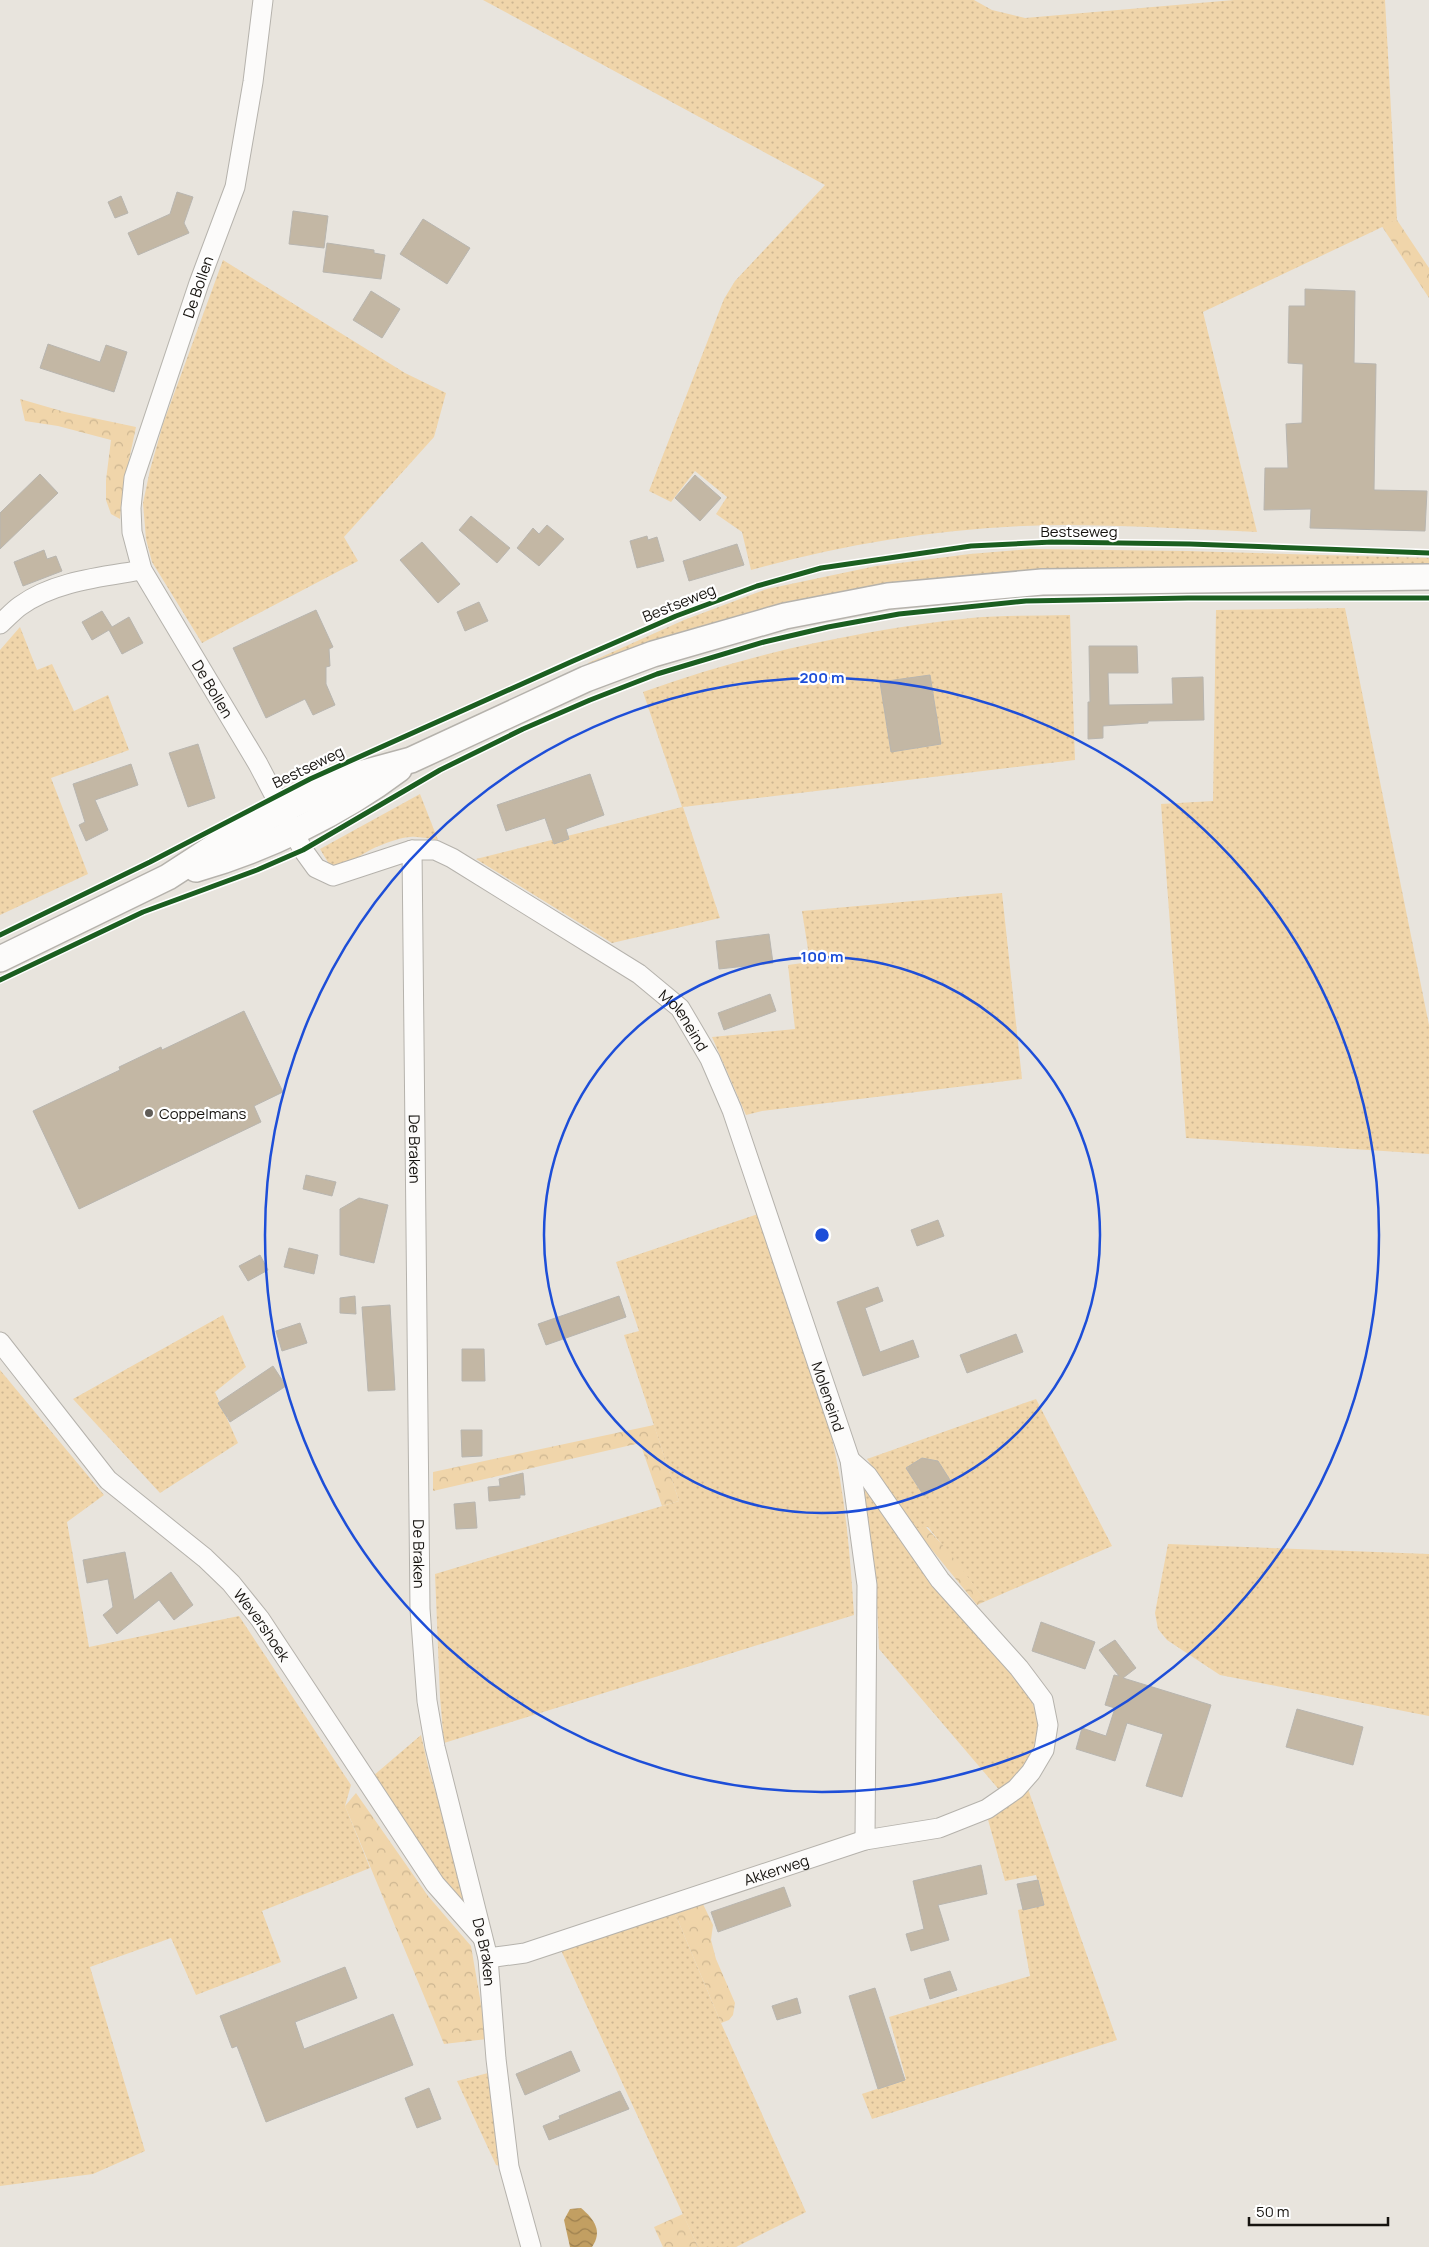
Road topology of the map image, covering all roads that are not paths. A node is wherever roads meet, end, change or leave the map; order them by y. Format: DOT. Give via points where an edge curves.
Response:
graph roads {
  1 [pos="263,0"];
  2 [pos="142,570"];
  3 [pos="1429,577"];
  4 [pos="0,624"];
  5 [pos="411,760"];
  6 [pos="282,809"];
  7 [pos="294,830"];
  8 [pos="412,850"];
  9 [pos="168,877"];
  10 [pos="0,959"];
  11 [pos="0,1342"];
  12 [pos="850,1460"];
  13 [pos="1044,1750"];
  14 [pos="865,1840"];
  15 [pos="486,1949"];
  16 [pos="531,2247"];
  1 -- 2 [label="street, De Bollen" via="235,187 199,283 134,478 132,532"];
  2 -- 4 [label="street" via="77,581 47,592 21,605"];
  2 -- 6 [label="street, De Bollen"];
  3 -- 5 [label="main road, Bestseweg" via="1042,582 888,596 785,616 653,654 586,679"];
  5 -- 6 [label="main road, Bestseweg" via="363,773"];
  5 -- 7 [label="main road, Bestseweg" via="371,791"];
  6 -- 7 [label="street, De Bollen"];
  6 -- 9 [label="main road, Bestseweg" via="238,831"];
  7 -- 8 [label="street, Moleneind" via="316,868 333,876"];
  7 -- 9 [label="main road, Bestseweg" via="248,852"];
  8 -- 12 [label="street, Moleneind" via="435,850 452,858 639,974 680,1008 710,1059 732,1110"];
  8 -- 15 [label="street, De Braken" via="420,1609 427,1701 435,1747"];
  9 -- 10 [label="main road, Bestseweg"];
  11 -- 15 [label="street, Wevershoek" via="108,1480 206,1558 232,1583 260,1619 435,1884"];
  12 -- 13 [label="street, Moleneind" via="867,1475 940,1580 1019,1668 1043,1700 1048,1725"];
  12 -- 14 [label="street, Moleneind" via="867,1585"];
  13 -- 14 [label="street, Akkerweg" via="1016,1789 987,1810 939,1828"];
  14 -- 15 [label="street, Akkerweg" via="525,1953"];
  15 -- 16 [label="street, De Braken" via="509,2167"];
}
